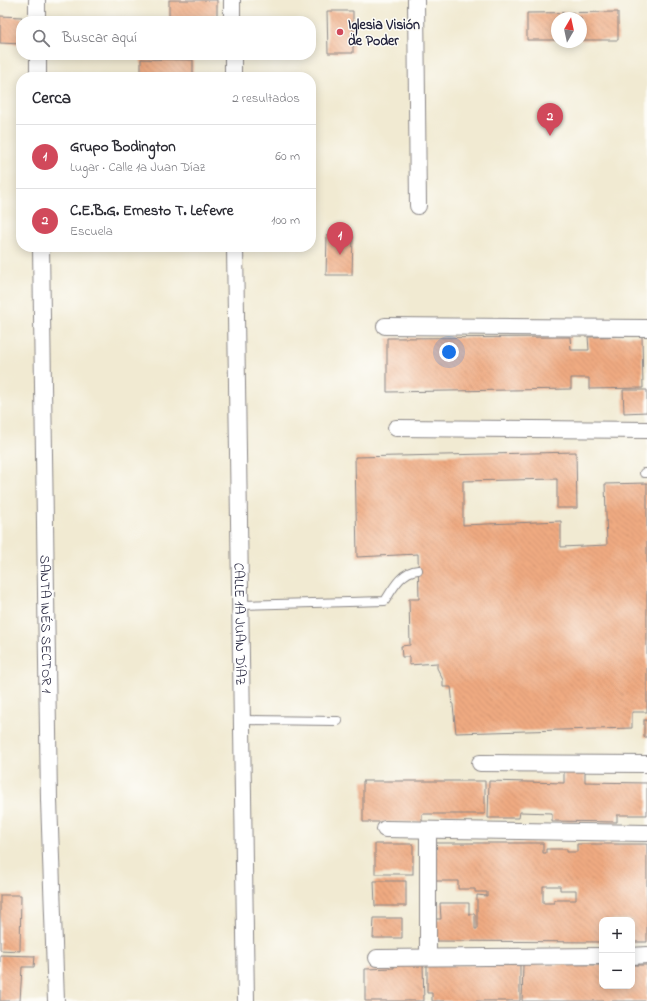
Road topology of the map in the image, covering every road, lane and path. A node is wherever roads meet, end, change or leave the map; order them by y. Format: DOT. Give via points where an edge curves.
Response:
graph roads {
  1 [pos="37,0"];
  2 [pos="232,0"];
  3 [pos="416,0"];
  4 [pos="37,16"];
  5 [pos="232,16"];
  6 [pos="38,60"];
  7 [pos="233,60"];
  8 [pos="38,72"];
  9 [pos="233,72"];
  10 [pos="418,206"];
  11 [pos="41,252"];
  12 [pos="235,252"];
  13 [pos="385,326"];
  14 [pos="647,328"];
  15 [pos="396,428"];
  16 [pos="647,430"];
  17 [pos="418,570"];
  18 [pos="240,605"];
  19 [pos="241,720"];
  20 [pos="338,721"];
  21 [pos="480,763"];
  22 [pos="647,764"];
  23 [pos="385,829"];
  24 [pos="428,831"];
  25 [pos="647,833"];
  26 [pos="599,956"];
  27 [pos="635,956"];
  28 [pos="647,956"];
  29 [pos="428,957"];
  30 [pos="377,958"];
  31 [pos="56,1001"];
  32 [pos="246,1001"];
  1 -- 4 [label="street"];
  2 -- 5 [label="street"];
  3 -- 10 [label="street"];
  6 -- 8 [label="street"];
  7 -- 9 [label="street"];
  11 -- 31 [label="street, SANTA INÉS SECTOR 1" via="49,800"];
  12 -- 18 [label="street, CALLE 1A JUAN DÍAZ"];
  13 -- 14 [label="street"];
  15 -- 16 [label="street"];
  17 -- 18 [label="lane" via="411,571 395,585 385,601"];
  18 -- 19 [label="street, CALLE 1A JUAN DÍAZ"];
  19 -- 20 [label="lane"];
  19 -- 32 [label="street, CALLE 1A JUAN DÍAZ"];
  21 -- 22 [label="street"];
  23 -- 24 [label="street"];
  24 -- 25 [label="street"];
  24 -- 29 [label="street"];
  26 -- 29 [label="street"];
  27 -- 28 [label="street"];
  29 -- 30 [label="street"];
}
